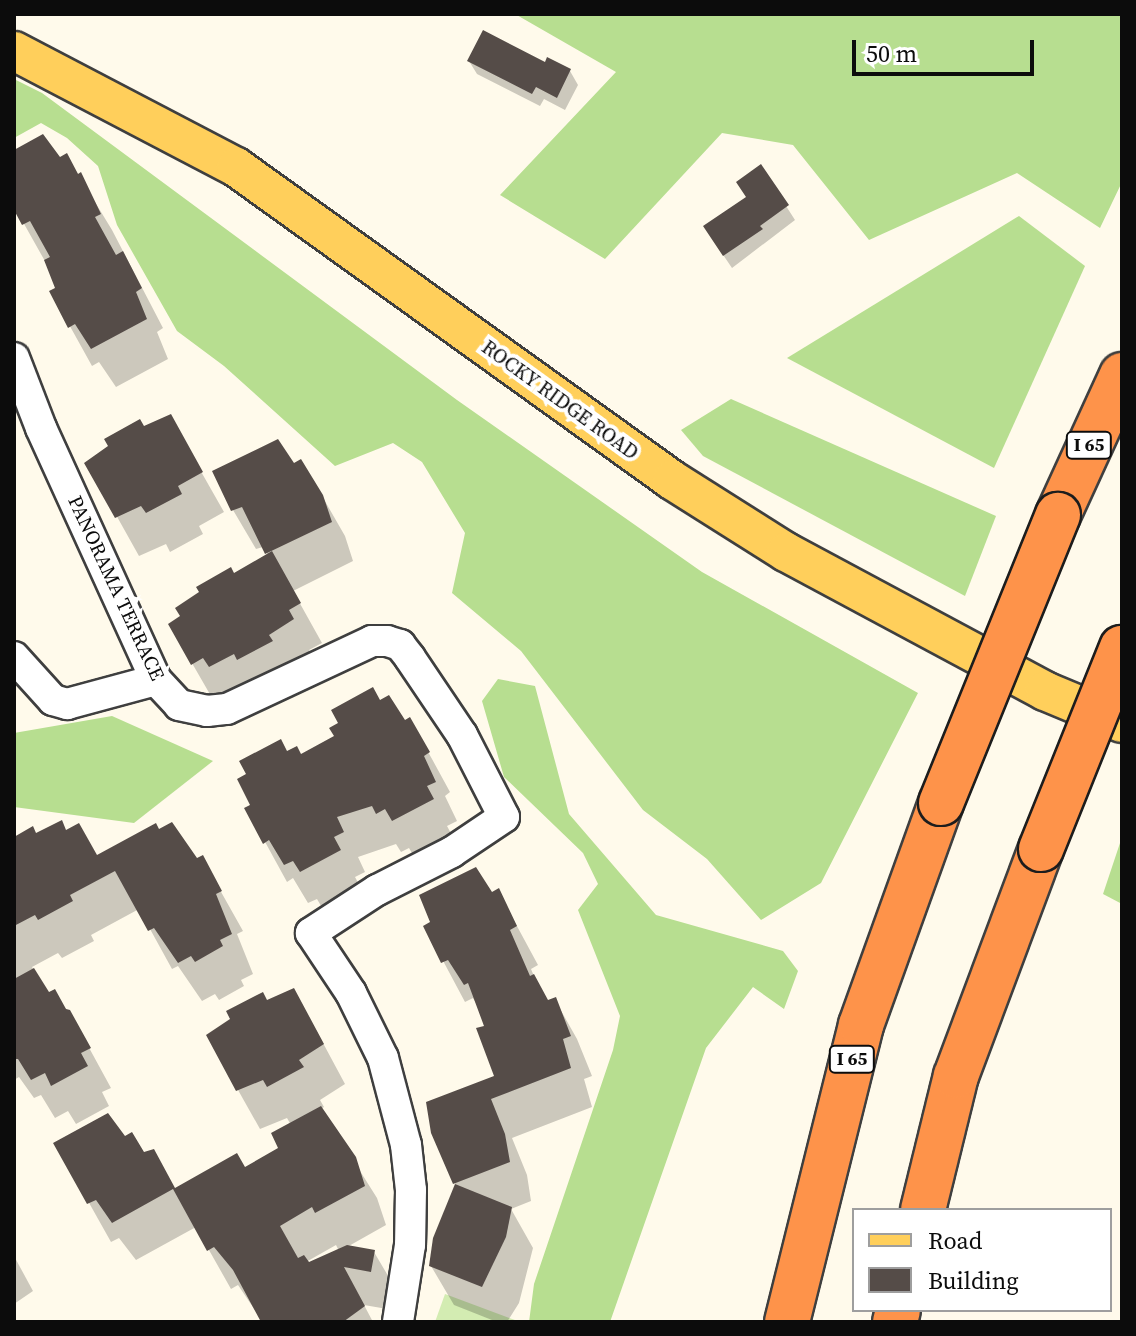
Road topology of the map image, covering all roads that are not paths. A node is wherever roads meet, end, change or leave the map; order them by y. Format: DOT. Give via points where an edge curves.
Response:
graph roads {
  1 [pos="14,51"];
  2 [pos="14,358"];
  3 [pos="1122,375"];
  4 [pos="1122,648"];
  5 [pos="14,657"];
  6 [pos="156,680"];
  7 [pos="1122,723"];
  8 [pos="923,1208"];
  9 [pos="398,1322"];
  10 [pos="787,1322"];
  1 -- 7 [label="main road, ROCKY RIDGE ROAD" via="236,167 672,480 786,552 1031,684"];
  2 -- 6 [label="street, PANORAMA TERRACE"];
  3 -- 10 [label="highway, I 65, bridge" via="1058,515 941,803 861,1025"];
  4 -- 8 [label="highway, bridge" via="956,1076"];
  5 -- 6 [label="street" via="53,700 67,704"];
  6 -- 9 [label="street, PANORAMA TERRACE" via="179,705 227,709 372,641 400,645 462,735 504,817 311,933 351,993 383,1058 406,1145 410,1245"];
}
